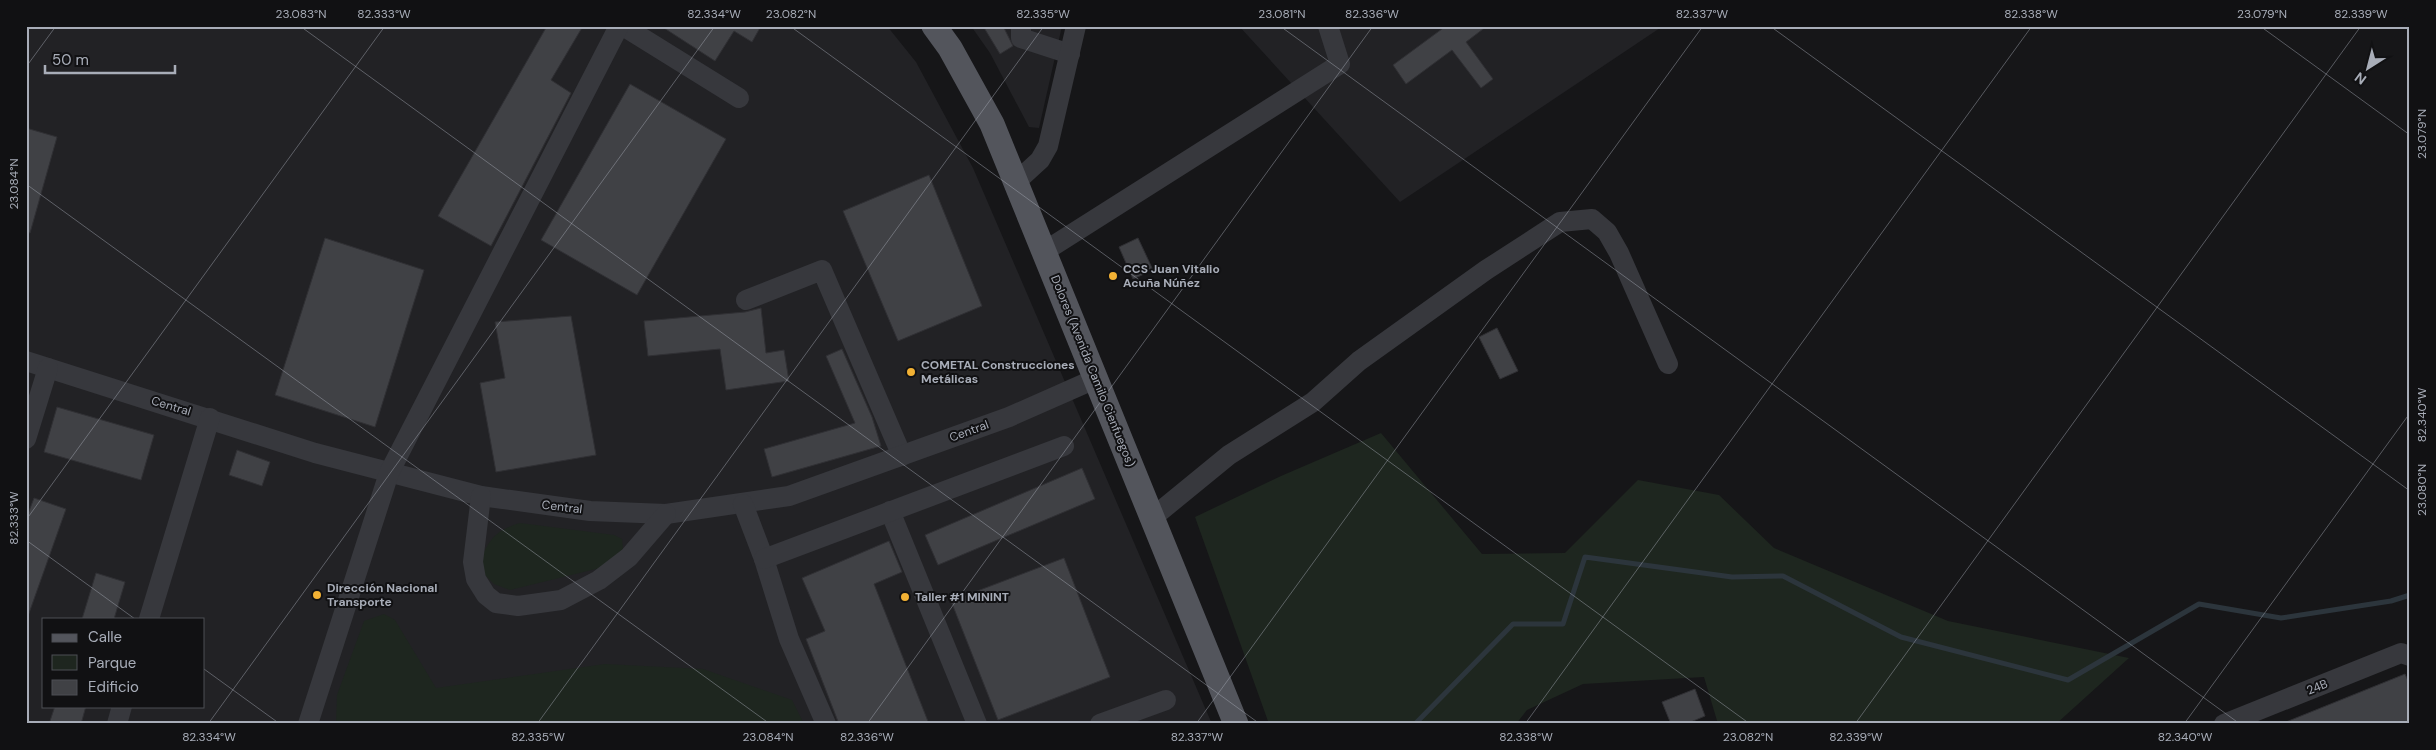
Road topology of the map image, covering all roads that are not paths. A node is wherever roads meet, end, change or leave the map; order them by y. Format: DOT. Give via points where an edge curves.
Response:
graph roads {
  1 [pos="619,26"];
  2 [pos="623,26"];
  3 [pos="934,26"];
  4 [pos="1021,26"];
  5 [pos="1076,26"];
  6 [pos="1328,26"];
  7 [pos="1070,54"];
  8 [pos="739,98"];
  9 [pos="1016,182"];
  10 [pos="1045,251"];
  11 [pos="746,300"];
  12 [pos="26,361"];
  13 [pos="1668,364"];
  14 [pos="48,368"];
  15 [pos="1095,379"];
  16 [pos="210,418"];
  17 [pos="26,439"];
  18 [pos="1064,446"];
  19 [pos="902,456"];
  20 [pos="388,473"];
  21 [pos="481,496"];
  22 [pos="742,504"];
  23 [pos="890,512"];
  24 [pos="666,514"];
  25 [pos="1152,518"];
  26 [pos="764,559"];
  27 [pos="149,618"];
  28 [pos="2410,656"];
  29 [pos="1166,700"];
  30 [pos="121,708"];
  31 [pos="2262,717"];
  32 [pos="117,724"];
  33 [pos="308,724"];
  34 [pos="826,724"];
  35 [pos="977,724"];
  36 [pos="1100,724"];
  37 [pos="1236,724"];
  38 [pos="2224,724"];
  1 -- 20 [label="street"];
  2 -- 8 [label="street"];
  3 -- 9 [label="main road, Dolores (Avenida Camilo Cienfuegos)" via="950,48 992,124"];
  4 -- 7 [label="street" via="1021,38"];
  5 -- 7 [label="street"];
  6 -- 10 [label="street" via="1340,64"];
  7 -- 9 [label="street" via="1048,146 1040,160"];
  9 -- 10 [label="main road, Dolores (Avenida Camilo Cienfuegos)"];
  10 -- 15 [label="main road, Dolores (Avenida Camilo Cienfuegos)"];
  11 -- 19 [label="street" via="822,270"];
  12 -- 14 [label="street, Central"];
  13 -- 25 [label="street" via="1607,232 1592,219 1560,222 1486,270 1359,362 1313,402 1230,455"];
  14 -- 16 [label="street, Central"];
  14 -- 17 [label="street"];
  15 -- 19 [label="street, Central"];
  15 -- 25 [label="main road, Dolores (Avenida Camilo Cienfuegos)"];
  16 -- 20 [label="street, Central"];
  16 -- 27 [label="street"];
  18 -- 23 [label="street"];
  19 -- 22 [label="street, Central" via="789,496"];
  20 -- 21 [label="street, Central"];
  20 -- 33 [label="street"];
  21 -- 24 [label="street, Central" via="590,510"];
  21 -- 24 [label="street" via="473,562 476,579 486,595 496,602 518,606 561,600 599,580 629,557"];
  22 -- 24 [label="street, Central"];
  22 -- 26 [label="street"];
  23 -- 26 [label="street"];
  23 -- 35 [label="street"];
  25 -- 37 [label="main road, Dolores (Avenida Camilo Cienfuegos)"];
  26 -- 34 [label="street" via="789,639"];
  28 -- 31 [label="street, 24B" via="2401,653"];
  29 -- 36 [label="street"];
  30 -- 32 [label="street"];
  31 -- 38 [label="street, 24B"];
}
